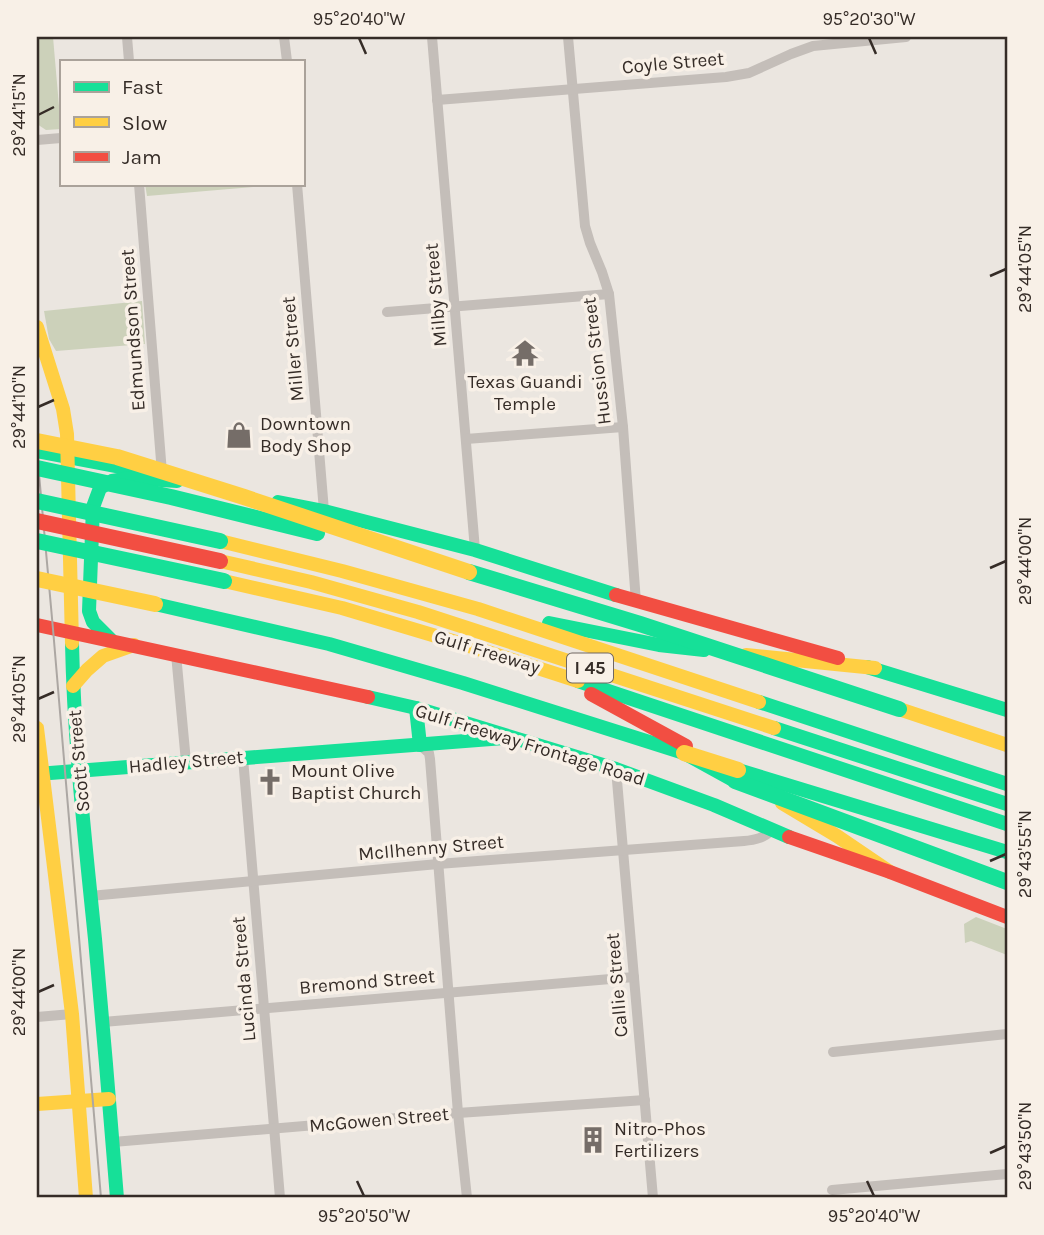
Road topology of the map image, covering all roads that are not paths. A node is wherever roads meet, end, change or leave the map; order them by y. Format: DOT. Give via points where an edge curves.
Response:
graph roads {
  1 [pos="127,37"];
  2 [pos="284,37"];
  3 [pos="432,37"];
  4 [pos="568,37"];
  5 [pos="906,37"];
  6 [pos="129,60"];
  7 [pos="287,60"];
  8 [pos="573,88"];
  9 [pos="437,100"];
  10 [pos="60,138"];
  11 [pos="37,140"];
  12 [pos="139,186"];
  13 [pos="297,186"];
  14 [pos="609,294"];
  15 [pos="454,308"];
  16 [pos="387,312"];
  17 [pos="37,327"];
  18 [pos="623,427"];
  19 [pos="466,439"];
  20 [pos="37,441"];
  21 [pos="37,451"];
  22 [pos="68,457"];
  23 [pos="37,468"];
  24 [pos="162,475"];
  25 [pos="192,482"];
  26 [pos="37,501"];
  27 [pos="324,511"];
  28 [pos="37,521"];
  29 [pos="37,541"];
  30 [pos="475,550"];
  31 [pos="433,561"];
  32 [pos="37,579"];
  33 [pos="37,590"];
  34 [pos="636,601"];
  35 [pos="155,604"];
  36 [pos="478,609"];
  37 [pos="37,625"];
  38 [pos="72,633"];
  39 [pos="111,640"];
  40 [pos="134,645"];
  41 [pos="176,654"];
  42 [pos="874,668"];
  43 [pos="554,674"];
  44 [pos="73,686"];
  45 [pos="416,708"];
  46 [pos="1007,710"];
  47 [pos="37,728"];
  48 [pos="969,733"];
  49 [pos="1007,734"];
  50 [pos="512,737"];
  51 [pos="420,745"];
  52 [pos="1007,745"];
  53 [pos="684,753"];
  54 [pos="243,758"];
  55 [pos="186,762"];
  56 [pos="616,769"];
  57 [pos="79,771"];
  58 [pos="40,774"];
  59 [pos="1003,782"];
  60 [pos="1007,804"];
  61 [pos="1007,824"];
  62 [pos="772,830"];
  63 [pos="622,850"];
  64 [pos="1007,852"];
  65 [pos="438,864"];
  66 [pos="890,872"];
  67 [pos="254,881"];
  68 [pos="1007,882"];
  69 [pos="90,896"];
  70 [pos="1007,917"];
  71 [pos="634,977"];
  72 [pos="449,993"];
  73 [pos="264,1008"];
  74 [pos="72,1014"];
  75 [pos="37,1017"];
  76 [pos="103,1022"];
  77 [pos="1007,1034"];
  78 [pos="833,1052"];
  79 [pos="109,1099"];
  80 [pos="645,1100"];
  81 [pos="78,1101"];
  82 [pos="37,1104"];
  83 [pos="458,1113"];
  84 [pos="274,1130"];
  85 [pos="113,1143"];
  86 [pos="1007,1174"];
  87 [pos="832,1190"];
  88 [pos="86,1198"];
  89 [pos="117,1198"];
  90 [pos="280,1198"];
  91 [pos="467,1198"];
  92 [pos="653,1198"];
  1 -- 6 [label="street"];
  2 -- 7 [label="street"];
  3 -- 9 [label="street, Milby Street"];
  4 -- 8 [label="street, Hussion Street"];
  5 -- 8 [label="street, Coyle Street" via="813,46 749,73 726,77"];
  8 -- 9 [label="street, Coyle Street"];
  8 -- 14 [label="street, Hussion Street" via="587,234"];
  9 -- 15 [label="street, Milby Street"];
  10 -- 11 [label="street"];
  12 -- 24 [label="street, Edmundson Street"];
  13 -- 27 [label="street, Miller Street"];
  14 -- 15 [label="street"];
  14 -- 18 [label="street, Hussion Street"];
  15 -- 16 [label="street"];
  15 -- 19 [label="street, Milby Street"];
  17 -- 22 [label="main road, Scott Street" via="63,409"];
  18 -- 19 [label="street"];
  18 -- 34 [label="street, Hussion Street"];
  19 -- 30 [label="street, Milby Street"];
  20 -- 31 [label="main road, bridge" via="117,457"];
  21 -- 22 [label="main road"];
  22 -- 24 [label="main road"];
  22 -- 38 [label="main road, Scott Street"];
  23 -- 31 [label="main road, bridge"];
  24 -- 25 [label="main road"];
  25 -- 27 [label="main road"];
  25 -- 39 [label="main road" via="131,478 100,488 93,507 89,611"];
  26 -- 36 [label="main road, Gulf Freeway / I 45, bridge" via="220,541"];
  27 -- 30 [label="main road"];
  28 -- 60 [label="main road, Gulf Freeway / I 45, bridge" via="311,582 418,612"];
  29 -- 43 [label="main road, Gulf Freeway / I 45, bridge" via="342,608"];
  30 -- 34 [label="main road"];
  31 -- 48 [label="main road, bridge"];
  32 -- 35 [label="main road, bridge"];
  33 -- 35 [label="main road, bridge"];
  34 -- 42 [label="main road"];
  35 -- 53 [label="main road" via="329,644"];
  36 -- 42 [label="main road" via="659,645"];
  36 -- 59 [label="main road, Gulf Freeway / I 45"];
  37 -- 38 [label="main road, Gulf Freeway Frontage Road"];
  38 -- 39 [label="main road, Gulf Freeway Frontage Road"];
  38 -- 44 [label="main road, Scott Street"];
  39 -- 40 [label="main road, Gulf Freeway Frontage Road"];
  40 -- 41 [label="main road, Gulf Freeway Frontage Road"];
  40 -- 44 [label="main road" via="103,656"];
  41 -- 45 [label="main road, Gulf Freeway Frontage Road"];
  41 -- 55 [label="street"];
  42 -- 46 [label="main road"];
  43 -- 61 [label="main road, Gulf Freeway / I 45"];
  43 -- 66 [label="main road" via="693,750"];
  44 -- 57 [label="main road, Scott Street"];
  45 -- 50 [label="main road, Gulf Freeway Frontage Road"];
  45 -- 51 [label="main road"];
  47 -- 58 [label="main road, Scott Street"];
  48 -- 49 [label="main road"];
  48 -- 52 [label="main road"];
  50 -- 51 [label="main road, Hadley Street"];
  50 -- 56 [label="main road, Gulf Freeway Frontage Road"];
  51 -- 54 [label="main road, Hadley Street"];
  51 -- 65 [label="street" via="430,759"];
  53 -- 64 [label="main road, bridge"];
  53 -- 68 [label="main road, bridge" via="734,781"];
  54 -- 55 [label="main road, Hadley Street"];
  54 -- 67 [label="street, Lucinda Street"];
  55 -- 57 [label="main road, Hadley Street"];
  56 -- 62 [label="main road, Gulf Freeway Frontage Road"];
  56 -- 63 [label="street, Callie Street"];
  57 -- 58 [label="main road, Hadley Street"];
  57 -- 69 [label="main road, Scott Street"];
  58 -- 74 [label="main road, Scott Street"];
  62 -- 63 [label="street, McIlhenny Street" via="744,841"];
  62 -- 66 [label="main road, Gulf Freeway Frontage Road"];
  63 -- 65 [label="street, McIlhenny Street"];
  63 -- 71 [label="street, Callie Street"];
  65 -- 67 [label="street, McIlhenny Street"];
  65 -- 72 [label="street"];
  66 -- 70 [label="main road, Gulf Freeway Frontage Road"];
  67 -- 69 [label="street, McIlhenny Street"];
  67 -- 73 [label="street, Lucinda Street"];
  69 -- 76 [label="main road, Scott Street"];
  71 -- 72 [label="street, Bremond Street"];
  71 -- 80 [label="street, Callie Street"];
  72 -- 73 [label="street, Bremond Street"];
  72 -- 83 [label="street"];
  73 -- 76 [label="street, Bremond Street"];
  73 -- 84 [label="street, Lucinda Street"];
  74 -- 75 [label="street"];
  74 -- 81 [label="main road, Scott Street"];
  76 -- 79 [label="main road, Scott Street"];
  77 -- 78 [label="street"];
  79 -- 81 [label="main road"];
  79 -- 85 [label="main road, Scott Street"];
  80 -- 83 [label="street, McGowen Street"];
  80 -- 92 [label="street, Callie Street"];
  81 -- 82 [label="main road"];
  81 -- 88 [label="main road, Scott Street"];
  83 -- 84 [label="street, McGowen Street"];
  83 -- 91 [label="street"];
  84 -- 85 [label="street, McGowen Street"];
  84 -- 90 [label="street, Lucinda Street"];
  85 -- 89 [label="main road, Scott Street"];
  86 -- 87 [label="street"];
}
